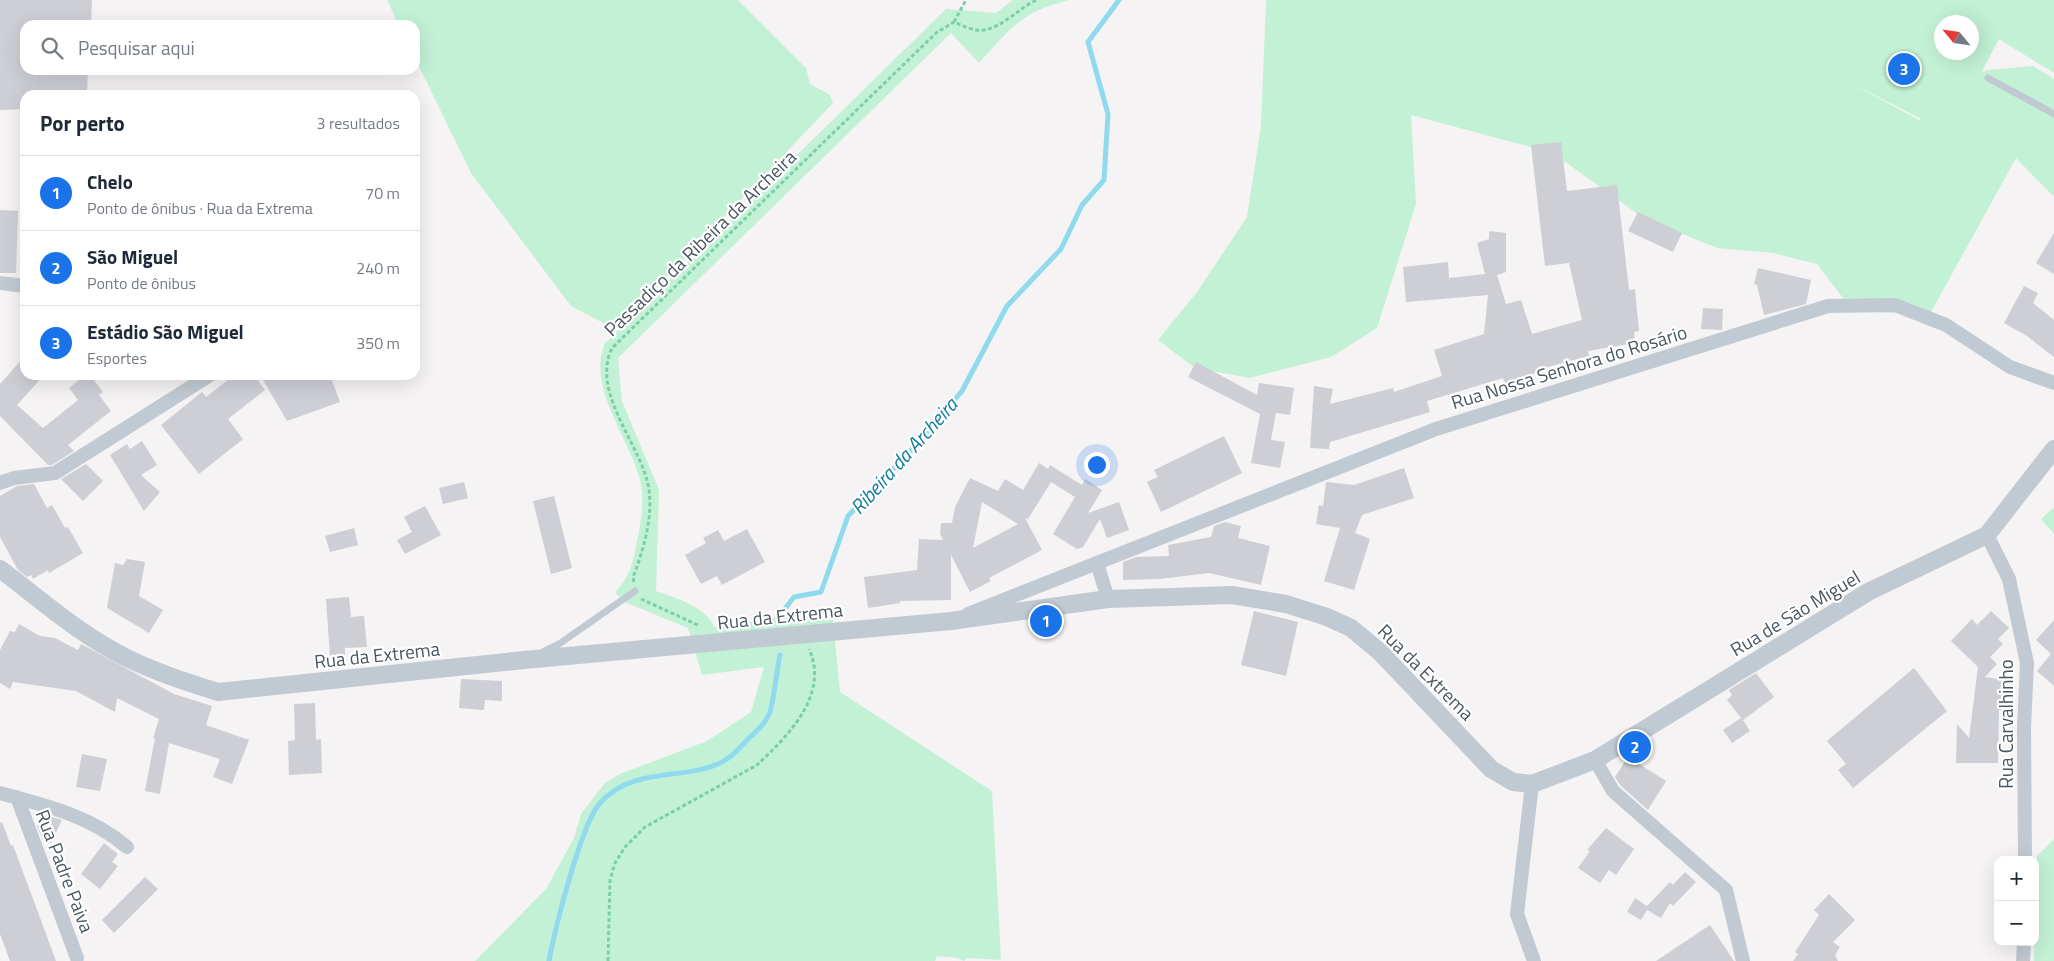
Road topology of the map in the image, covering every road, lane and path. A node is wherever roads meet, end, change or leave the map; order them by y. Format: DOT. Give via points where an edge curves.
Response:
graph roads {
  1 [pos="966,0"];
  2 [pos="1038,0"];
  3 [pos="954,22"];
  4 [pos="1988,78"];
  5 [pos="2054,114"];
  6 [pos="0,283"];
  7 [pos="20,285"];
  8 [pos="202,380"];
  9 [pos="2054,383"];
  10 [pos="2054,449"];
  11 [pos="0,483"];
  12 [pos="1987,535"];
  13 [pos="1097,563"];
  14 [pos="0,569"];
  15 [pos="634,591"];
  16 [pos="1108,600"];
  17 [pos="951,621"];
  18 [pos="715,644"];
  19 [pos="804,644"];
  20 [pos="524,660"];
  21 [pos="1595,760"];
  22 [pos="1532,784"];
  23 [pos="0,793"];
  24 [pos="17,798"];
  25 [pos="127,847"];
  26 [pos="2025,856"];
  27 [pos="2024,946"];
  28 [pos="77,958"];
  29 [pos="608,961"];
  30 [pos="1534,961"];
  31 [pos="1743,961"];
  32 [pos="2023,961"];
  1 -- 3 [label="path"];
  2 -- 3 [label="path" via="988,29 978,30"];
  3 -- 15 [label="path, Passadiço da Ribeira da Archeira" via="936,33 612,348 606,366 610,389 649,491 645,541 633,576"];
  4 -- 5 [label="lane"];
  6 -- 7 [label="street"];
  8 -- 11 [label="street" via="55,473"];
  9 -- 13 [label="street, Rua Nossa Senhora do Rosário" via="2010,367 1946,325 1895,305 1828,306 1436,428"];
  10 -- 12 [label="street, Rua de São Miguel"];
  12 -- 21 [label="street, Rua de São Miguel" via="1868,592"];
  12 -- 26 [label="street, Rua Carvalhinho" via="2009,579 2027,663"];
  13 -- 16 [label="street"];
  13 -- 17 [label="street, Rua Nossa Senhora do Rosário"];
  14 -- 20 [label="street, Rua da Extrema" via="123,656 170,678 218,692"];
  15 -- 18 [label="path" via="642,601 706,630"];
  15 -- 20 [label="lane" via="559,644"];
  16 -- 17 [label="street, Rua da Extrema"];
  16 -- 22 [label="street, Rua da Extrema" via="1232,595 1286,604 1327,617 1351,628 1380,652 1491,769 1513,782"];
  17 -- 18 [label="street, Rua da Extrema"];
  18 -- 20 [label="street, Rua da Extrema"];
  19 -- 29 [label="path" via="812,656 815,670 813,690 806,710 782,740 757,765 645,827 625,847 615,863 610,880"];
  21 -- 22 [label="street, Rua de São Miguel"];
  21 -- 31 [label="street" via="1613,791 1726,890"];
  22 -- 30 [label="street" via="1517,914"];
  23 -- 24 [label="street"];
  24 -- 25 [label="street" via="73,814 108,831"];
  24 -- 28 [label="street, Rua Padre Paiva"];
  27 -- 32 [label="street"];
}
